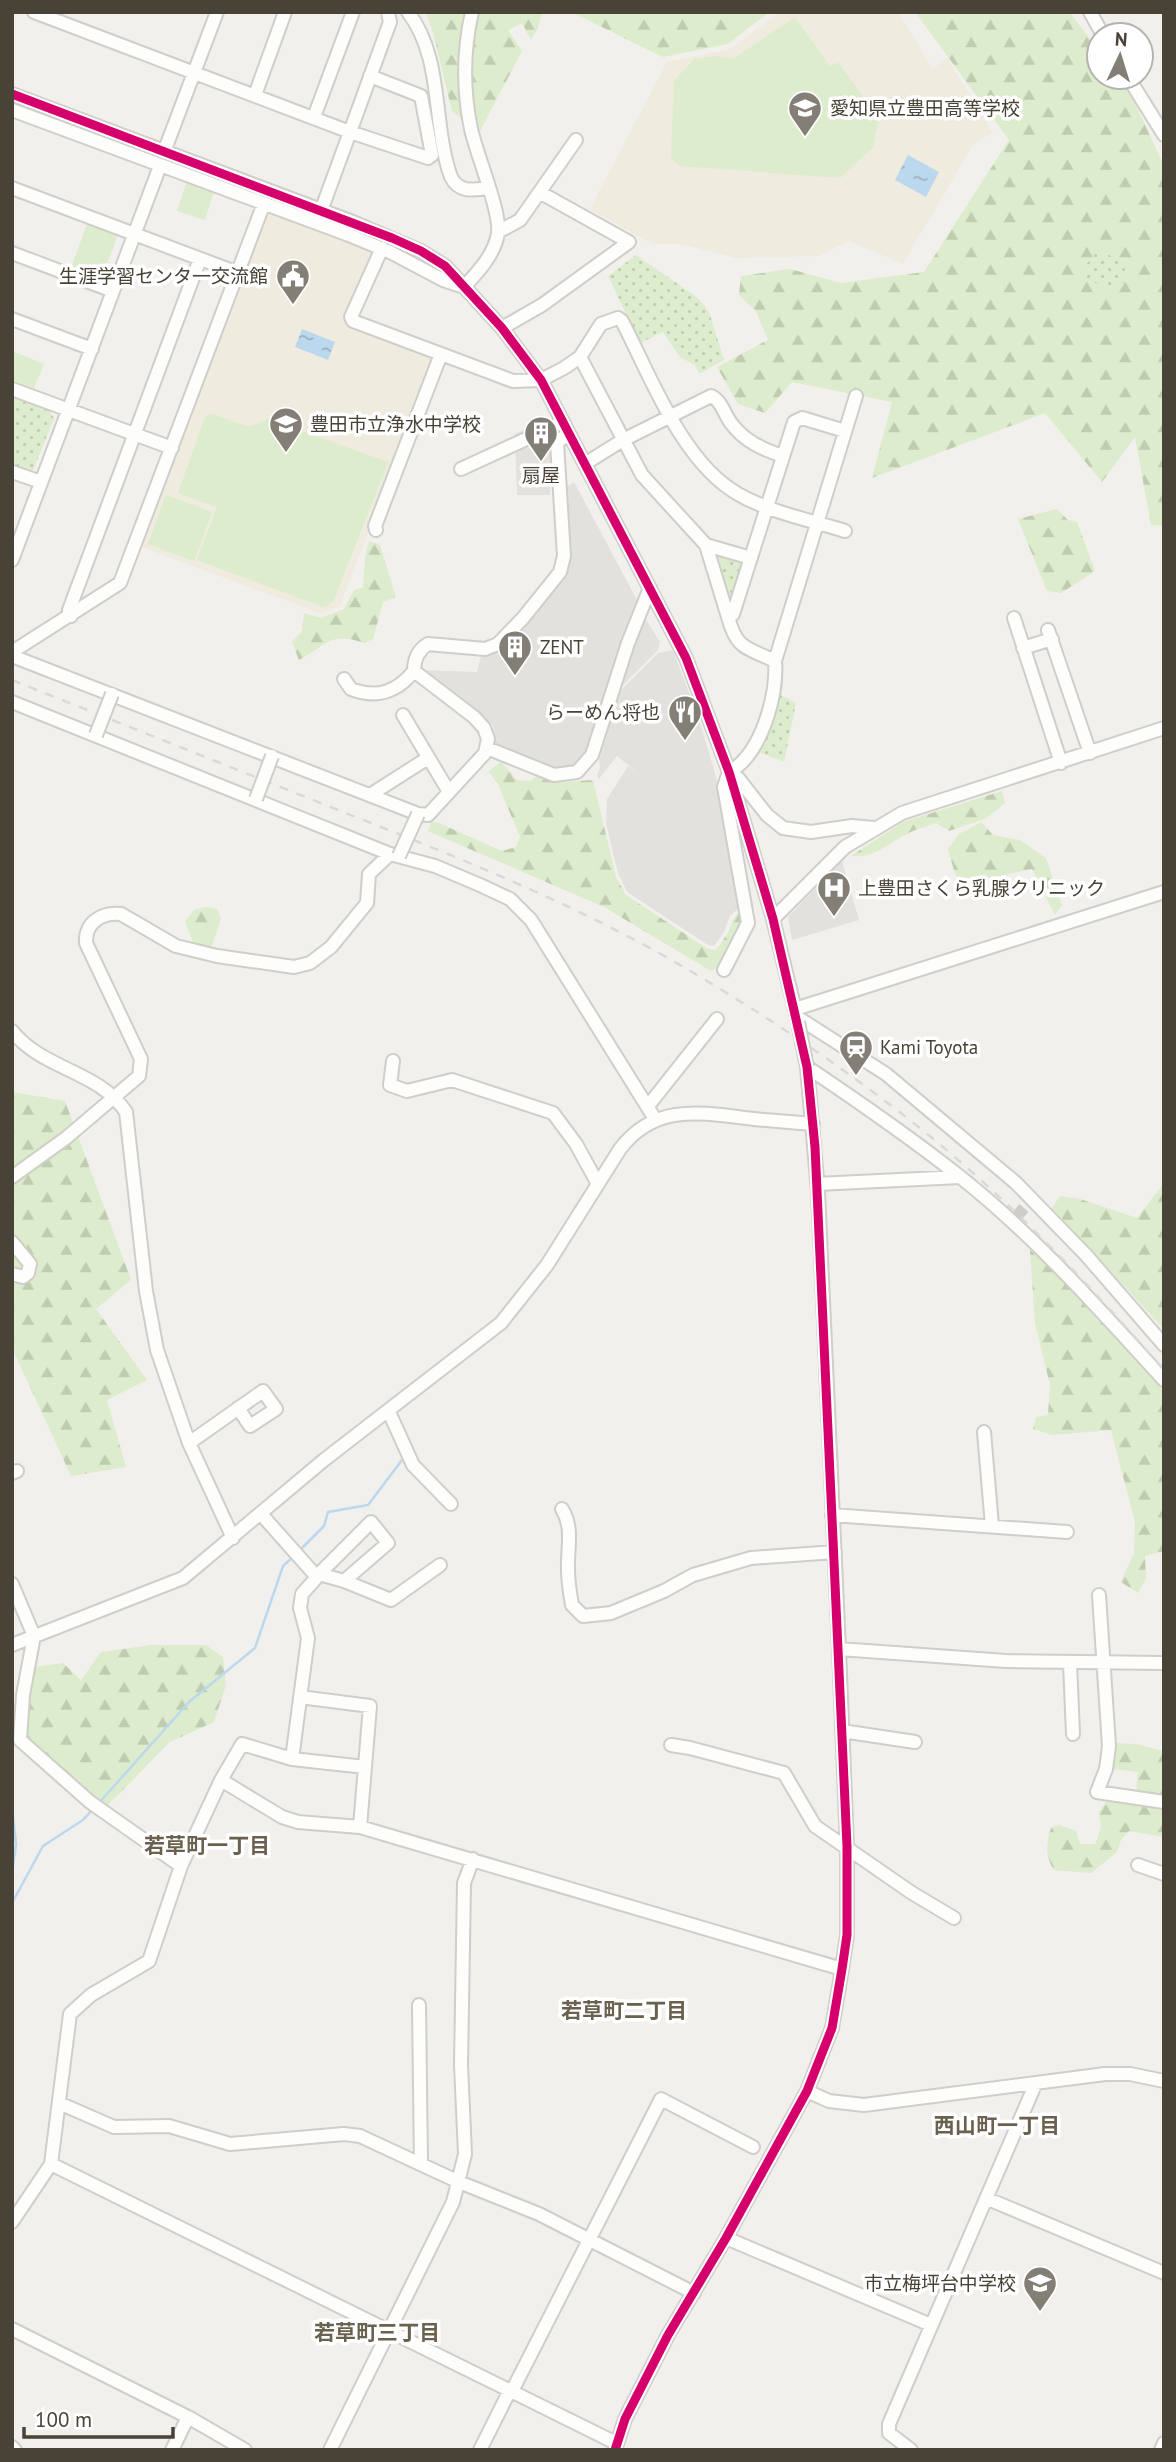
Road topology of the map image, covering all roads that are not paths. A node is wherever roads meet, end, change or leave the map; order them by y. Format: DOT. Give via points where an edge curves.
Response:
graph roads {
  1 [pos="34,12"];
  2 [pos="202,12"];
  3 [pos="285,12"];
  4 [pos="353,12"];
  5 [pos="388,12"];
  6 [pos="408,12"];
  7 [pos="472,12"];
  8 [pos="216,15"];
  9 [pos="195,73"];
  10 [pos="370,76"];
  11 [pos="1137,91"];
  12 [pos="12,94"];
  13 [pos="255,95"];
  14 [pos="12,110"];
  15 [pos="314,117"];
  16 [pos="350,132"];
  17 [pos="1164,135"];
  18 [pos="576,140"];
  19 [pos="164,152"];
  20 [pos="160,166"];
  21 [pos="12,188"];
  22 [pos="488,188"];
  23 [pos="541,193"];
  24 [pos="264,203"];
  25 [pos="321,211"];
  26 [pos="498,232"];
  27 [pos="135,234"];
  28 [pos="382,248"];
  29 [pos="12,253"];
  30 [pos="200,259"];
  31 [pos="238,273"];
  32 [pos="464,287"];
  33 [pos="113,291"];
  34 [pos="12,319"];
  35 [pos="502,328"];
  36 [pos="92,349"];
  37 [pos="441,354"];
  38 [pos="580,356"];
  39 [pos="541,380"];
  40 [pos="12,389"];
  41 [pos="856,396"];
  42 [pos="68,410"];
  43 [pos="671,416"];
  44 [pos="566,427"];
  45 [pos="845,431"];
  46 [pos="135,435"];
  47 [pos="623,440"];
  48 [pos="172,448"];
  49 [pos="783,456"];
  50 [pos="586,463"];
  51 [pos="461,469"];
  52 [pos="12,472"];
  53 [pos="41,482"];
  54 [pos="766,506"];
  55 [pos="818,523"];
  56 [pos="376,530"];
  57 [pos="845,531"];
  58 [pos="706,545"];
  59 [pos="13,554"];
  60 [pos="751,558"];
  61 [pos="650,588"];
  62 [pos="71,616"];
  63 [pos="728,617"];
  64 [pos="1014,618"];
  65 [pos="1023,648"];
  66 [pos="12,654"];
  67 [pos="775,661"];
  68 [pos="414,671"];
  69 [pos="344,679"];
  70 [pos="112,694"];
  71 [pos="12,702"];
  72 [pos="403,715"];
  73 [pos="1164,728"];
  74 [pos="96,735"];
  75 [pos="487,748"];
  76 [pos="1090,753"];
  77 [pos="272,756"];
  78 [pos="428,758"];
  79 [pos="1060,763"];
  80 [pos="729,772"];
  81 [pos="449,792"];
  82 [pos="370,795"];
  83 [pos="256,799"];
  84 [pos="418,814"];
  85 [pos="874,828"];
  86 [pos="395,855"];
  87 [pos="1164,892"];
  88 [pos="773,919"];
  89 [pos="724,971"];
  90 [pos="797,1016"];
  91 [pos="717,1019"];
  92 [pos="12,1031"];
  93 [pos="393,1061"];
  94 [pos="807,1067"];
  95 [pos="115,1096"];
  96 [pos="648,1105"];
  97 [pos="655,1119"];
  98 [pos="813,1124"];
  99 [pos="12,1177"];
  100 [pos="961,1177"];
  101 [pos="598,1184"];
  102 [pos="817,1184"];
  103 [pos="1021,1211"];
  104 [pos="12,1242"];
  105 [pos="12,1274"];
  106 [pos="1164,1345"];
  107 [pos="1164,1380"];
  108 [pos="238,1408"];
  109 [pos="389,1412"];
  110 [pos="985,1432"];
  111 [pos="189,1443"];
  112 [pos="451,1504"];
  113 [pos="562,1509"];
  114 [pos="261,1514"];
  115 [pos="832,1515"];
  116 [pos="992,1526"];
  117 [pos="1067,1532"];
  118 [pos="233,1538"];
  119 [pos="835,1552"];
  120 [pos="440,1565"];
  121 [pos="318,1575"];
  122 [pos="344,1581"];
  123 [pos="12,1584"];
  124 [pos="1099,1595"];
  125 [pos="32,1637"];
  126 [pos="12,1645"];
  127 [pos="839,1648"];
  128 [pos="1070,1663"];
  129 [pos="1103,1663"];
  130 [pos="1164,1663"];
  131 [pos="300,1697"];
  132 [pos="842,1731"];
  133 [pos="1073,1734"];
  134 [pos="16,1741"];
  135 [pos="915,1742"];
  136 [pos="671,1745"];
  137 [pos="292,1759"];
  138 [pos="365,1767"];
  139 [pos="221,1780"];
  140 [pos="1164,1802"];
  141 [pos="360,1827"];
  142 [pos="846,1846"];
  143 [pos="474,1858"];
  144 [pos="1138,1865"];
  145 [pos="181,1866"];
  146 [pos="1164,1874"];
  147 [pos="954,1918"];
  148 [pos="842,1969"];
  149 [pos="419,2005"];
  150 [pos="1164,2081"];
  151 [pos="1035,2085"];
  152 [pos="807,2091"];
  153 [pos="59,2103"];
  154 [pos="753,2147"];
  155 [pos="51,2164"];
  156 [pos="421,2164"];
  157 [pos="459,2182"];
  158 [pos="988,2199"];
  159 [pos="12,2222"];
  160 [pos="726,2238"];
  161 [pos="589,2239"];
  162 [pos="1164,2273"];
  163 [pos="694,2292"];
  164 [pos="931,2325"];
  165 [pos="12,2329"];
  166 [pos="389,2331"];
  167 [pos="511,2391"];
  168 [pos="188,2417"];
  169 [pos="1164,2443"];
  170 [pos="616,2446"];
  171 [pos="172,2450"];
  172 [pos="245,2450"];
  173 [pos="330,2450"];
  174 [pos="480,2450"];
  175 [pos="911,2450"];
  176 [pos="1161,2450"];
  1 -- 9 [label="street"];
  2 -- 8 [label="street"];
  3 -- 13 [label="street"];
  4 -- 15 [label="street"];
  5 -- 10 [label="street" via="390,22"];
  6 -- 22 [label="street" via="428,52 451,177 463,190"];
  7 -- 22 [label="street" via="464,62 467,100"];
  8 -- 9 [label="street"];
  9 -- 13 [label="street"];
  9 -- 19 [label="street"];
  10 -- 16 [label="street"];
  10 -- 16 [label="street" via="421,96 432,155 424,158"];
  11 -- 17 [label="street"];
  12 -- 19 [label="street"];
  13 -- 15 [label="street"];
  14 -- 20 [label="street"];
  15 -- 16 [label="street"];
  16 -- 25 [label="street"];
  18 -- 23 [label="street"];
  19 -- 25 [label="street"];
  20 -- 24 [label="street"];
  20 -- 27 [label="street"];
  21 -- 27 [label="street"];
  22 -- 26 [label="street"];
  23 -- 26 [label="street" via="520,220"];
  23 -- 35 [label="street" via="629,242"];
  24 -- 28 [label="street"];
  24 -- 31 [label="street"];
  25 -- 32 [label="street" via="421,251 445,266"];
  26 -- 32 [label="street" via="482,267"];
  27 -- 30 [label="street"];
  27 -- 33 [label="street"];
  28 -- 32 [label="street"];
  28 -- 37 [label="street" via="353,321"];
  29 -- 33 [label="street"];
  30 -- 31 [label="street"];
  30 -- 46 [label="street"];
  31 -- 48 [label="street"];
  32 -- 35 [label="street"];
  33 -- 36 [label="street"];
  34 -- 36 [label="street"];
  35 -- 39 [label="street"];
  36 -- 42 [label="street"];
  37 -- 39 [label="street" via="513,381"];
  37 -- 56 [label="street"];
  38 -- 39 [label="street"];
  38 -- 43 [label="street" via="601,324 618,318"];
  38 -- 47 [label="street"];
  39 -- 44 [label="street"];
  40 -- 42 [label="street"];
  41 -- 45 [label="street"];
  42 -- 46 [label="street"];
  42 -- 53 [label="street"];
  43 -- 47 [label="street"];
  43 -- 49 [label="street" via="714,397 745,438"];
  43 -- 54 [label="street" via="705,468 741,496"];
  44 -- 50 [label="street"];
  44 -- 51 [label="street"];
  44 -- 68 [label="street" via="557,443 564,556 560,572 498,644 485,649 428,644 420,648"];
  45 -- 49 [label="street" via="799,418"];
  45 -- 55 [label="street"];
  46 -- 48 [label="street"];
  46 -- 62 [label="street" via="69,610"];
  47 -- 50 [label="street"];
  47 -- 58 [label="street" via="642,475"];
  48 -- 62 [label="street" via="120,583"];
  49 -- 54 [label="street"];
  50 -- 61 [label="street"];
  52 -- 53 [label="street"];
  53 -- 59 [label="street"];
  54 -- 55 [label="street"];
  54 -- 60 [label="street"];
  55 -- 57 [label="street"];
  55 -- 67 [label="street"];
  58 -- 60 [label="street"];
  58 -- 63 [label="street"];
  60 -- 63 [label="street" via="733,614"];
  61 -- 75 [label="street" via="592,755 577,772 554,775"];
  61 -- 80 [label="street" via="686,658"];
  62 -- 66 [label="street"];
  63 -- 67 [label="street" via="738,643"];
  64 -- 65 [label="street"];
  65 -- 76 [label="street" via="1050,634"];
  65 -- 79 [label="street"];
  66 -- 70 [label="street"];
  67 -- 80 [label="street" via="775,692 756,743"];
  68 -- 69 [label="street" via="390,692 373,694 351,689"];
  68 -- 75 [label="street" via="474,717 486,732"];
  70 -- 74 [label="street, bridge"];
  70 -- 77 [label="street"];
  71 -- 74 [label="street"];
  72 -- 78 [label="street"];
  73 -- 76 [label="street"];
  74 -- 83 [label="street"];
  75 -- 81 [label="street"];
  76 -- 79 [label="street"];
  77 -- 82 [label="street"];
  77 -- 83 [label="street, bridge"];
  78 -- 81 [label="street"];
  78 -- 82 [label="street"];
  79 -- 85 [label="street" via="902,813"];
  80 -- 85 [label="street" via="783,828 811,832"];
  80 -- 88 [label="street"];
  80 -- 89 [label="street" via="724,787 748,923"];
  81 -- 84 [label="street" via="428,815"];
  82 -- 84 [label="street"];
  83 -- 86 [label="street"];
  84 -- 86 [label="street, bridge"];
  85 -- 88 [label="street" via="835,857"];
  86 -- 95 [label="street" via="369,874 367,904 353,921 310,963 294,967 176,946 121,914 100,916 86,934 90,956 141,1059 139,1076"];
  86 -- 96 [label="street" via="435,866 510,899 531,920"];
  87 -- 90 [label="street"];
  88 -- 90 [label="street"];
  90 -- 94 [label="street, bridge"];
  90 -- 103 [label="street" via="886,1074 1016,1182"];
  91 -- 96 [label="street"];
  92 -- 95 [label="street" via="36,1053"];
  93 -- 101 [label="street" via="390,1085 407,1091 452,1080 553,1114"];
  94 -- 98 [label="street"];
  94 -- 100 [label="street"];
  95 -- 99 [label="street"];
  95 -- 111 [label="street" via="126,1111 157,1350"];
  96 -- 97 [label="street"];
  97 -- 98 [label="street" via="705,1113"];
  97 -- 101 [label="street" via="628,1138"];
  98 -- 102 [label="street"];
  100 -- 102 [label="street"];
  100 -- 103 [label="street"];
  101 -- 109 [label="street" via="547,1265 501,1323"];
  102 -- 115 [label="street"];
  103 -- 106 [label="street" via="1086,1255"];
  103 -- 107 [label="street" via="1062,1269"];
  104 -- 105 [label="street" via="30,1264 23,1277"];
  108 -- 111 [label="street"];
  109 -- 112 [label="street" via="413,1465"];
  109 -- 114 [label="street"];
  110 -- 116 [label="street"];
  111 -- 118 [label="street"];
  113 -- 119 [label="street" via="570,1535 572,1605 583,1616 611,1613 693,1574 751,1558"];
  114 -- 118 [label="street"];
  114 -- 121 [label="street"];
  115 -- 116 [label="street"];
  115 -- 119 [label="street"];
  116 -- 117 [label="street"];
  118 -- 125 [label="street" via="183,1578"];
  119 -- 127 [label="street"];
  120 -- 122 [label="street" via="391,1600"];
  121 -- 122 [label="street"];
  121 -- 122 [label="street" via="371,1521 388,1544"];
  121 -- 131 [label="street" via="302,1594 300,1608 308,1638"];
  123 -- 125 [label="street"];
  124 -- 129 [label="street"];
  125 -- 126 [label="street"];
  125 -- 134 [label="street"];
  127 -- 128 [label="street"];
  127 -- 132 [label="street"];
  128 -- 129 [label="street"];
  128 -- 133 [label="street"];
  129 -- 130 [label="street"];
  129 -- 140 [label="street" via="1109,1746 1097,1791"];
  131 -- 137 [label="street"];
  131 -- 138 [label="street" via="370,1706"];
  132 -- 135 [label="street"];
  132 -- 142 [label="street"];
  134 -- 145 [label="street" via="90,1802"];
  136 -- 142 [label="street" via="784,1773 815,1826"];
  137 -- 138 [label="street"];
  137 -- 139 [label="street" via="242,1744"];
  138 -- 141 [label="street"];
  139 -- 141 [label="street" via="282,1817"];
  139 -- 145 [label="street"];
  141 -- 143 [label="street"];
  142 -- 147 [label="street"];
  142 -- 148 [label="street"];
  143 -- 148 [label="street"];
  143 -- 157 [label="street" via="464,1884 461,2065 465,2154"];
  144 -- 146 [label="street"];
  145 -- 153 [label="street" via="149,1961 91,1995 70,2014"];
  148 -- 152 [label="street" via="832,2028"];
  149 -- 156 [label="street"];
  150 -- 151 [label="street" via="1105,2074"];
  151 -- 152 [label="street" via="864,2105 829,2101"];
  151 -- 158 [label="street"];
  152 -- 160 [label="street"];
  153 -- 155 [label="street"];
  153 -- 156 [label="street" via="114,2127 169,2126 230,2144 360,2136"];
  154 -- 161 [label="street" via="661,2099"];
  155 -- 159 [label="street"];
  155 -- 166 [label="street"];
  156 -- 157 [label="street"];
  157 -- 161 [label="street"];
  157 -- 166 [label="street"];
  158 -- 162 [label="street"];
  158 -- 164 [label="street"];
  160 -- 163 [label="street"];
  160 -- 164 [label="street"];
  161 -- 163 [label="street"];
  161 -- 167 [label="street"];
  163 -- 170 [label="street" via="647,2375"];
  164 -- 175 [label="street" via="889,2424 888,2433"];
  165 -- 168 [label="street"];
  166 -- 167 [label="street"];
  166 -- 173 [label="street"];
  167 -- 170 [label="street"];
  167 -- 174 [label="street"];
  168 -- 171 [label="street"];
  168 -- 172 [label="street"];
  169 -- 176 [label="street"];
}
